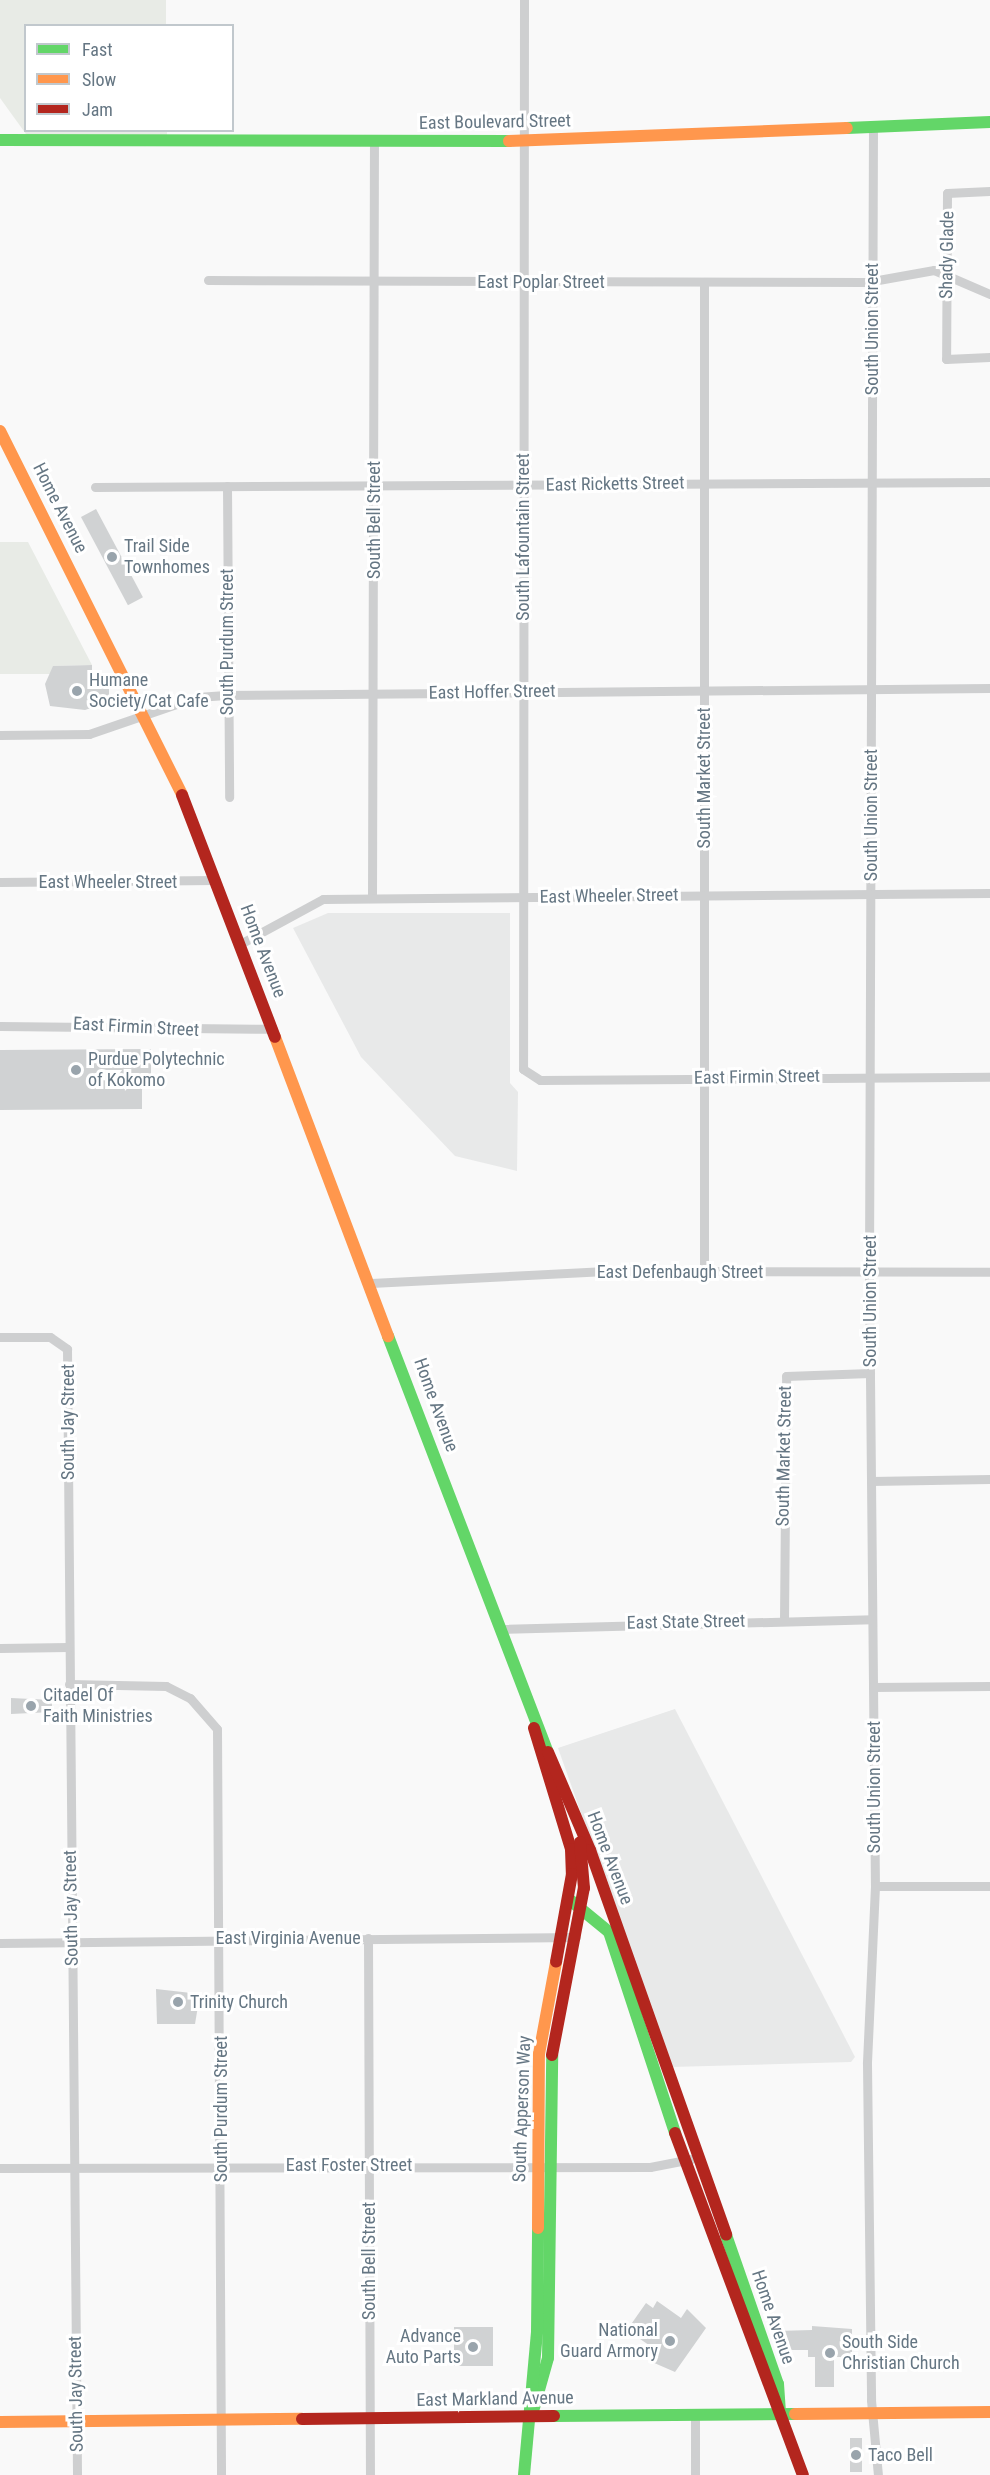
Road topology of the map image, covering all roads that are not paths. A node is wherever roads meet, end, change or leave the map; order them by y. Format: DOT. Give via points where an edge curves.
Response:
graph roads {
  1 [pos="524,0"];
  2 [pos="990,122"];
  3 [pos="873,127"];
  4 [pos="0,140"];
  5 [pos="523,141"];
  6 [pos="374,142"];
  7 [pos="990,191"];
  8 [pos="947,276"];
  9 [pos="872,278"];
  10 [pos="208,280"];
  11 [pos="373,281"];
  12 [pos="523,283"];
  13 [pos="704,283"];
  14 [pos="990,294"];
  15 [pos="990,357"];
  16 [pos="0,431"];
  17 [pos="990,482"];
  18 [pos="704,483"];
  19 [pos="872,483"];
  20 [pos="374,485"];
  21 [pos="227,486"];
  22 [pos="523,486"];
  23 [pos="95,487"];
  24 [pos="990,688"];
  25 [pos="871,689"];
  26 [pos="704,690"];
  27 [pos="523,692"];
  28 [pos="374,694"];
  29 [pos="226,695"];
  30 [pos="144,713"];
  31 [pos="0,735"];
  32 [pos="230,797"];
  33 [pos="216,880"];
  34 [pos="0,882"];
  35 [pos="990,893"];
  36 [pos="871,894"];
  37 [pos="700,895"];
  38 [pos="524,897"];
  39 [pos="372,898"];
  40 [pos="240,944"];
  41 [pos="0,1026"];
  42 [pos="273,1029"];
  43 [pos="526,1074"];
  44 [pos="870,1076"];
  45 [pos="990,1077"];
  46 [pos="701,1078"];
  47 [pos="704,1272"];
  48 [pos="990,1272"];
  49 [pos="869,1274"];
  50 [pos="371,1283"];
  51 [pos="0,1337"];
  52 [pos="870,1373"];
  53 [pos="990,1479"];
  54 [pos="871,1481"];
  55 [pos="872,1619"];
  56 [pos="784,1621"];
  57 [pos="500,1629"];
  58 [pos="68,1647"];
  59 [pos="0,1648"];
  60 [pos="69,1684"];
  61 [pos="990,1686"];
  62 [pos="873,1688"];
  63 [pos="527,1703"];
  64 [pos="574,1814"];
  65 [pos="875,1886"];
  66 [pos="990,1886"];
  67 [pos="570,1900"];
  68 [pos="581,1909"];
  69 [pos="562,1936"];
  70 [pos="576,1937"];
  71 [pos="220,1938"];
  72 [pos="368,1938"];
  73 [pos="72,1941"];
  74 [pos="0,1943"];
  75 [pos="691,2159"];
  76 [pos="543,2164"];
  77 [pos="369,2165"];
  78 [pos="222,2167"];
  79 [pos="0,2168"];
  80 [pos="75,2168"];
  81 [pos="990,2412"];
  82 [pos="874,2413"];
  83 [pos="695,2414"];
  84 [pos="780,2415"];
  85 [pos="531,2416"];
  86 [pos="370,2418"];
  87 [pos="221,2420"];
  88 [pos="77,2421"];
  89 [pos="0,2422"];
  90 [pos="77,2475"];
  91 [pos="221,2475"];
  92 [pos="370,2475"];
  93 [pos="524,2475"];
  94 [pos="695,2475"];
  95 [pos="803,2475"];
  96 [pos="878,2475"];
  1 -- 5 [label="street, South Lafountain Street"];
  2 -- 3 [label="main road, East Boulevard Street"];
  3 -- 5 [label="main road, East Boulevard Street"];
  3 -- 9 [label="street, South Union Street"];
  4 -- 6 [label="main road, East Boulevard Street"];
  5 -- 6 [label="main road, East Boulevard Street"];
  5 -- 12 [label="street, South Lafountain Street"];
  6 -- 11 [label="street, South Bell Street"];
  7 -- 8 [label="street, Shady Glade" via="947,193"];
  8 -- 9 [label="street, East Poplar Street" via="921,270"];
  8 -- 14 [label="street, East Poplar Street"];
  8 -- 15 [label="street, Shady Glade" via="946,359"];
  9 -- 13 [label="street, East Poplar Street"];
  9 -- 19 [label="street, South Union Street"];
  10 -- 11 [label="street, East Poplar Street"];
  11 -- 12 [label="street, East Poplar Street"];
  11 -- 20 [label="street, South Bell Street"];
  12 -- 13 [label="street, East Poplar Street"];
  12 -- 22 [label="street, South Lafountain Street"];
  13 -- 18 [label="street, South Market Street"];
  16 -- 30 [label="main road, Home Avenue"];
  17 -- 19 [label="street, East Ricketts Street"];
  18 -- 19 [label="street, East Ricketts Street"];
  18 -- 22 [label="street, East Ricketts Street"];
  18 -- 26 [label="street, South Market Street"];
  19 -- 25 [label="street, South Union Street"];
  20 -- 21 [label="street, East Ricketts Street"];
  20 -- 22 [label="street, East Ricketts Street"];
  20 -- 28 [label="street, South Bell Street"];
  21 -- 23 [label="street, East Ricketts Street"];
  21 -- 29 [label="street, South Purdum Street"];
  22 -- 27 [label="street, South Lafountain Street"];
  24 -- 25 [label="street, East Hoffer Street"];
  25 -- 26 [label="street, East Hoffer Street"];
  25 -- 36 [label="street, South Union Street"];
  26 -- 27 [label="street, East Hoffer Street"];
  26 -- 37 [label="street, South Market Street"];
  27 -- 28 [label="street, East Hoffer Street"];
  27 -- 38 [label="street, South Lafountain Street"];
  28 -- 29 [label="street, East Hoffer Street"];
  28 -- 39 [label="street, South Bell Street"];
  29 -- 30 [label="street, East Hoffer Street" via="197,697"];
  29 -- 32 [label="street, South Purdum Street"];
  30 -- 31 [label="street, East Hoffer Street" via="89,734"];
  30 -- 33 [label="main road, Home Avenue"];
  33 -- 34 [label="street, East Wheeler Street"];
  33 -- 40 [label="main road, Home Avenue"];
  35 -- 36 [label="street, East Wheeler Street"];
  36 -- 37 [label="street, East Wheeler Street"];
  36 -- 44 [label="street, South Union Street"];
  37 -- 38 [label="street, East Wheeler Street"];
  37 -- 46 [label="street, South Market Street"];
  38 -- 39 [label="street, East Wheeler Street"];
  38 -- 43 [label="street, South Lafountain Street"];
  39 -- 40 [label="street, East Wheeler Street" via="323,899"];
  40 -- 42 [label="main road, Home Avenue"];
  41 -- 42 [label="street, East Firmin Street"];
  42 -- 50 [label="main road, Home Avenue"];
  43 -- 46 [label="street, East Firmin Street" via="540,1080"];
  44 -- 45 [label="street, East Firmin Street"];
  44 -- 46 [label="street, East Firmin Street"];
  44 -- 49 [label="street, South Union Street"];
  46 -- 47 [label="street, South Market Street"];
  47 -- 49 [label="street, East Defenbaugh Street"];
  47 -- 50 [label="street, East Defenbaugh Street"];
  48 -- 49 [label="street, East Defenbaugh Street"];
  49 -- 52 [label="street, South Union Street"];
  50 -- 57 [label="main road, Home Avenue"];
  51 -- 58 [label="street, South Jay Street" via="63,1342 69,1376"];
  52 -- 54 [label="street, South Union Street"];
  52 -- 56 [label="street, South Market Street" via="786,1376"];
  53 -- 54 [label="street"];
  54 -- 55 [label="street, South Union Street"];
  55 -- 56 [label="street, East State Street"];
  55 -- 62 [label="street, South Union Street"];
  56 -- 57 [label="street, East State Street"];
  57 -- 63 [label="main road, Home Avenue"];
  58 -- 59 [label="street"];
  58 -- 60 [label="street, South Jay Street"];
  60 -- 71 [label="street, South Purdum Street" via="166,1686 190,1698 212,1720 220,1745"];
  60 -- 73 [label="street, South Jay Street"];
  61 -- 62 [label="street"];
  62 -- 65 [label="street, South Union Street"];
  63 -- 64 [label="main road, Home Avenue"];
  63 -- 67 [label="main road, South Apperson Way" via="571,1849"];
  64 -- 68 [label="main road, South Apperson Way" via="585,1871"];
  64 -- 75 [label="main road, Home Avenue"];
  65 -- 66 [label="street"];
  65 -- 82 [label="street, South Union Street" via="867,2059"];
  67 -- 68 [label="main road, Home Avenue"];
  67 -- 69 [label="main road, South Apperson Way"];
  68 -- 70 [label="main road, South Apperson Way"];
  68 -- 75 [label="main road, Home Avenue" via="609,1932"];
  69 -- 70 [label="street, East Virginia Avenue"];
  69 -- 72 [label="street, East Virginia Avenue"];
  69 -- 76 [label="main road, South Apperson Way" via="539,2054"];
  70 -- 76 [label="main road, South Apperson Way" via="552,2054"];
  71 -- 72 [label="street, East Virginia Avenue"];
  71 -- 73 [label="street, East Virginia Avenue"];
  71 -- 78 [label="street, South Purdum Street"];
  72 -- 77 [label="street, South Bell Street"];
  73 -- 74 [label="street, East Virginia Avenue"];
  73 -- 80 [label="street, South Jay Street"];
  75 -- 76 [label="street, East Foster Street" via="650,2168"];
  75 -- 84 [label="main road, Home Avenue" via="778,2384"];
  76 -- 77 [label="street, East Foster Street"];
  76 -- 85 [label="main road, South Apperson Way" via="548,2358"];
  77 -- 78 [label="street, East Foster Street"];
  77 -- 86 [label="street, South Bell Street"];
  78 -- 80 [label="street, East Foster Street"];
  78 -- 87 [label="street, South Purdum Street"];
  79 -- 80 [label="street, East Foster Street"];
  80 -- 88 [label="street, South Jay Street"];
  81 -- 82 [label="main road, East Markland Avenue"];
  82 -- 84 [label="main road, East Markland Avenue"];
  82 -- 96 [label="street, South Union Street"];
  83 -- 84 [label="main road, East Markland Avenue"];
  83 -- 85 [label="main road, East Markland Avenue"];
  83 -- 94 [label="street"];
  84 -- 95 [label="main road, Home Avenue"];
  85 -- 86 [label="main road, East Markland Avenue"];
  85 -- 93 [label="main road, South Apperson Way"];
  86 -- 87 [label="main road, East Markland Avenue"];
  86 -- 92 [label="street, South Bell Street"];
  87 -- 88 [label="main road, East Markland Avenue"];
  87 -- 91 [label="street, South Purdum Street"];
  88 -- 89 [label="main road, East Markland Avenue"];
  88 -- 90 [label="street, South Jay Street"];
}
